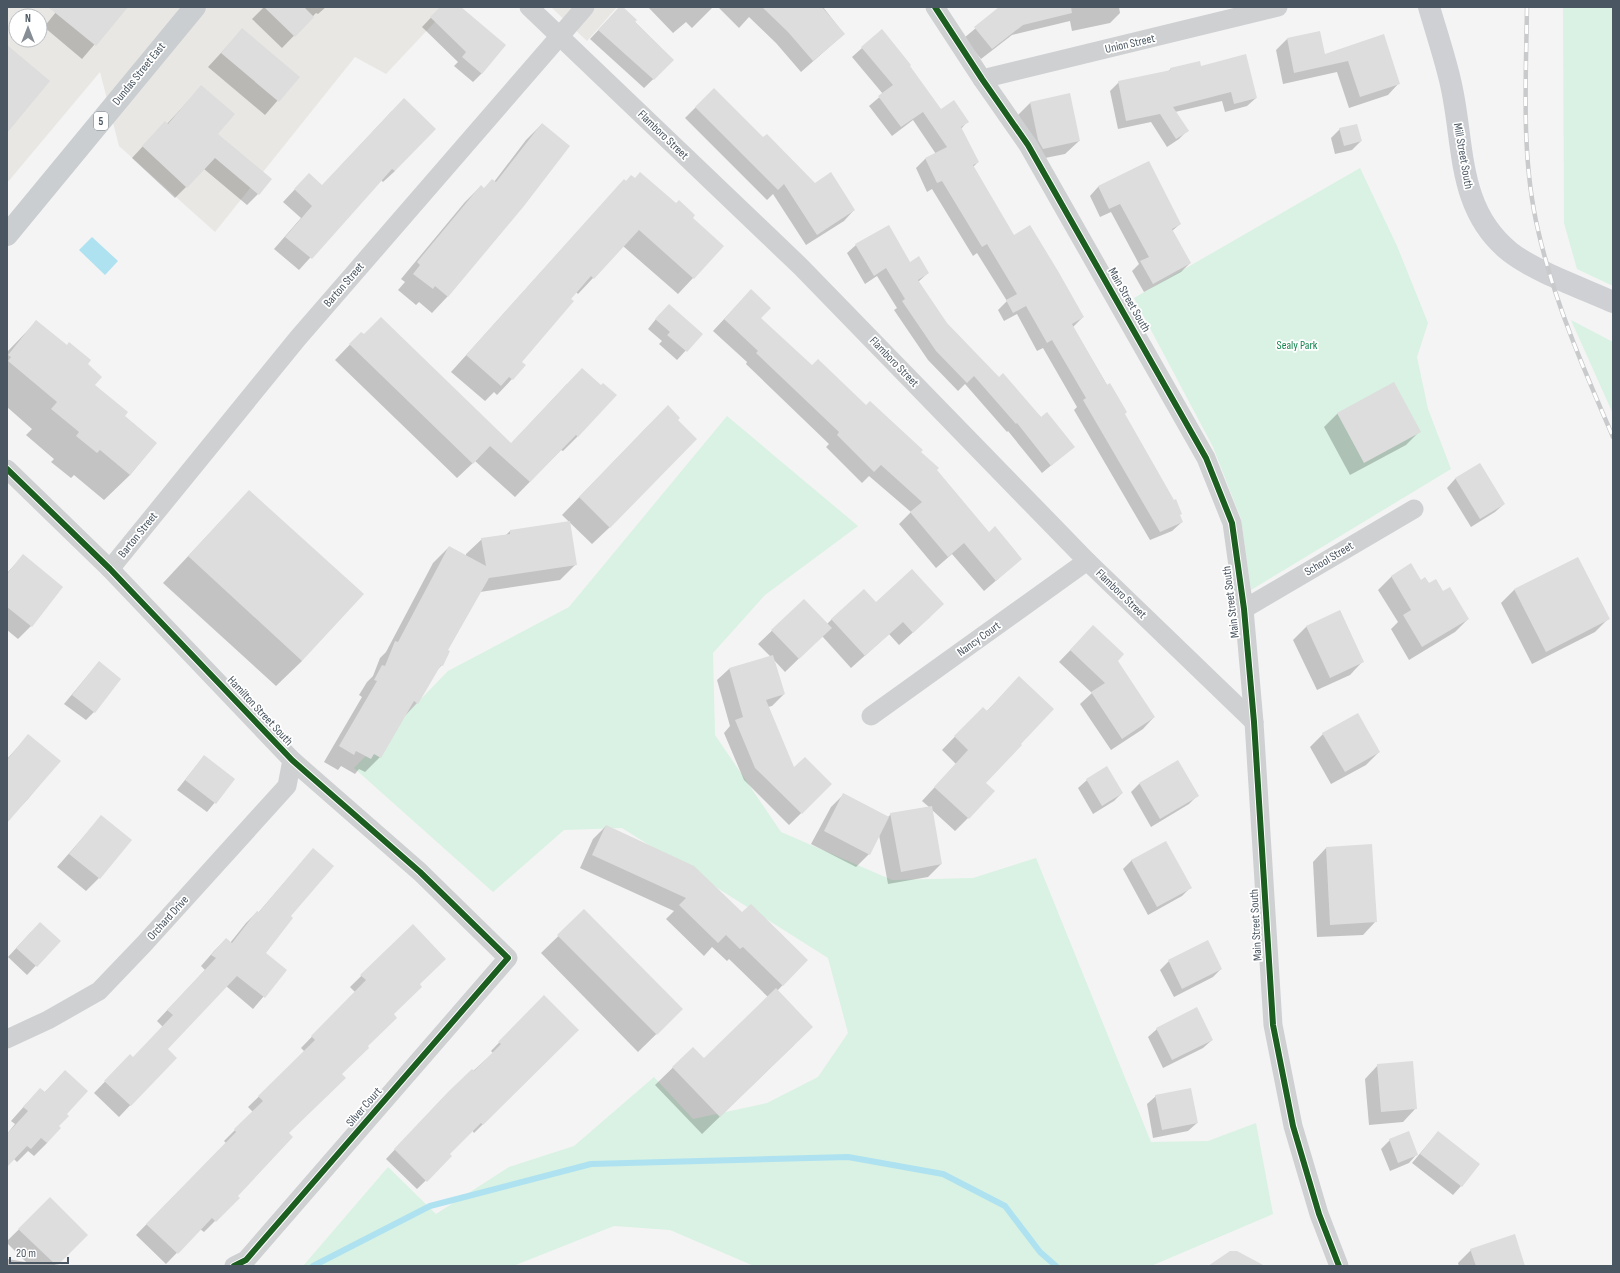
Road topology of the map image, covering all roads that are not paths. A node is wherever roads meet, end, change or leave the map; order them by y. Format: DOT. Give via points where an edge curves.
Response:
graph roads {
  1 [pos="194,7"];
  2 [pos="530,7"];
  3 [pos="585,7"];
  4 [pos="935,7"];
  5 [pos="1278,7"];
  6 [pos="1429,7"];
  7 [pos="560,37"];
  8 [pos="982,79"];
  9 [pos="7,235"];
  10 [pos="1613,302"];
  11 [pos="7,469"];
  12 [pos="1414,509"];
  13 [pos="1087,561"];
  14 [pos="110,569"];
  15 [pos="1244,609"];
  16 [pos="870,716"];
  17 [pos="1254,722"];
  18 [pos="292,760"];
  19 [pos="508,958"];
  20 [pos="7,1039"];
  21 [pos="234,1266"];
  22 [pos="1339,1266"];
  1 -- 9 [label="main road, Dundas Street East / 5"];
  2 -- 7 [label="street, Flamboro Street"];
  3 -- 7 [label="street, Barton Street"];
  4 -- 8 [label="street, Main Street South"];
  5 -- 8 [label="street, Union Street"];
  6 -- 10 [label="main road, Mill Street South" via="1450,80 1467,187 1488,231 1510,252 1529,263"];
  7 -- 13 [label="street, Flamboro Street" via="801,267"];
  7 -- 14 [label="street, Barton Street" via="298,338"];
  8 -- 15 [label="street, Main Street South" via="1028,145 1206,458 1232,523"];
  11 -- 14 [label="street, Hamilton Street South"];
  12 -- 15 [label="street, School Street"];
  13 -- 16 [label="street, Nancy Court"];
  13 -- 17 [label="street, Flamboro Street"];
  14 -- 18 [label="street, Hamilton Street South"];
  15 -- 17 [label="street, Main Street South"];
  17 -- 22 [label="street, Main Street South" via="1273,1026 1293,1126 1319,1214"];
  18 -- 19 [label="street, Hamilton Street South" via="420,872"];
  18 -- 20 [label="street, Orchard Drive" via="287,786 99,991 48,1020"];
  19 -- 21 [label="street, Silver Court" via="246,1260"];
}
